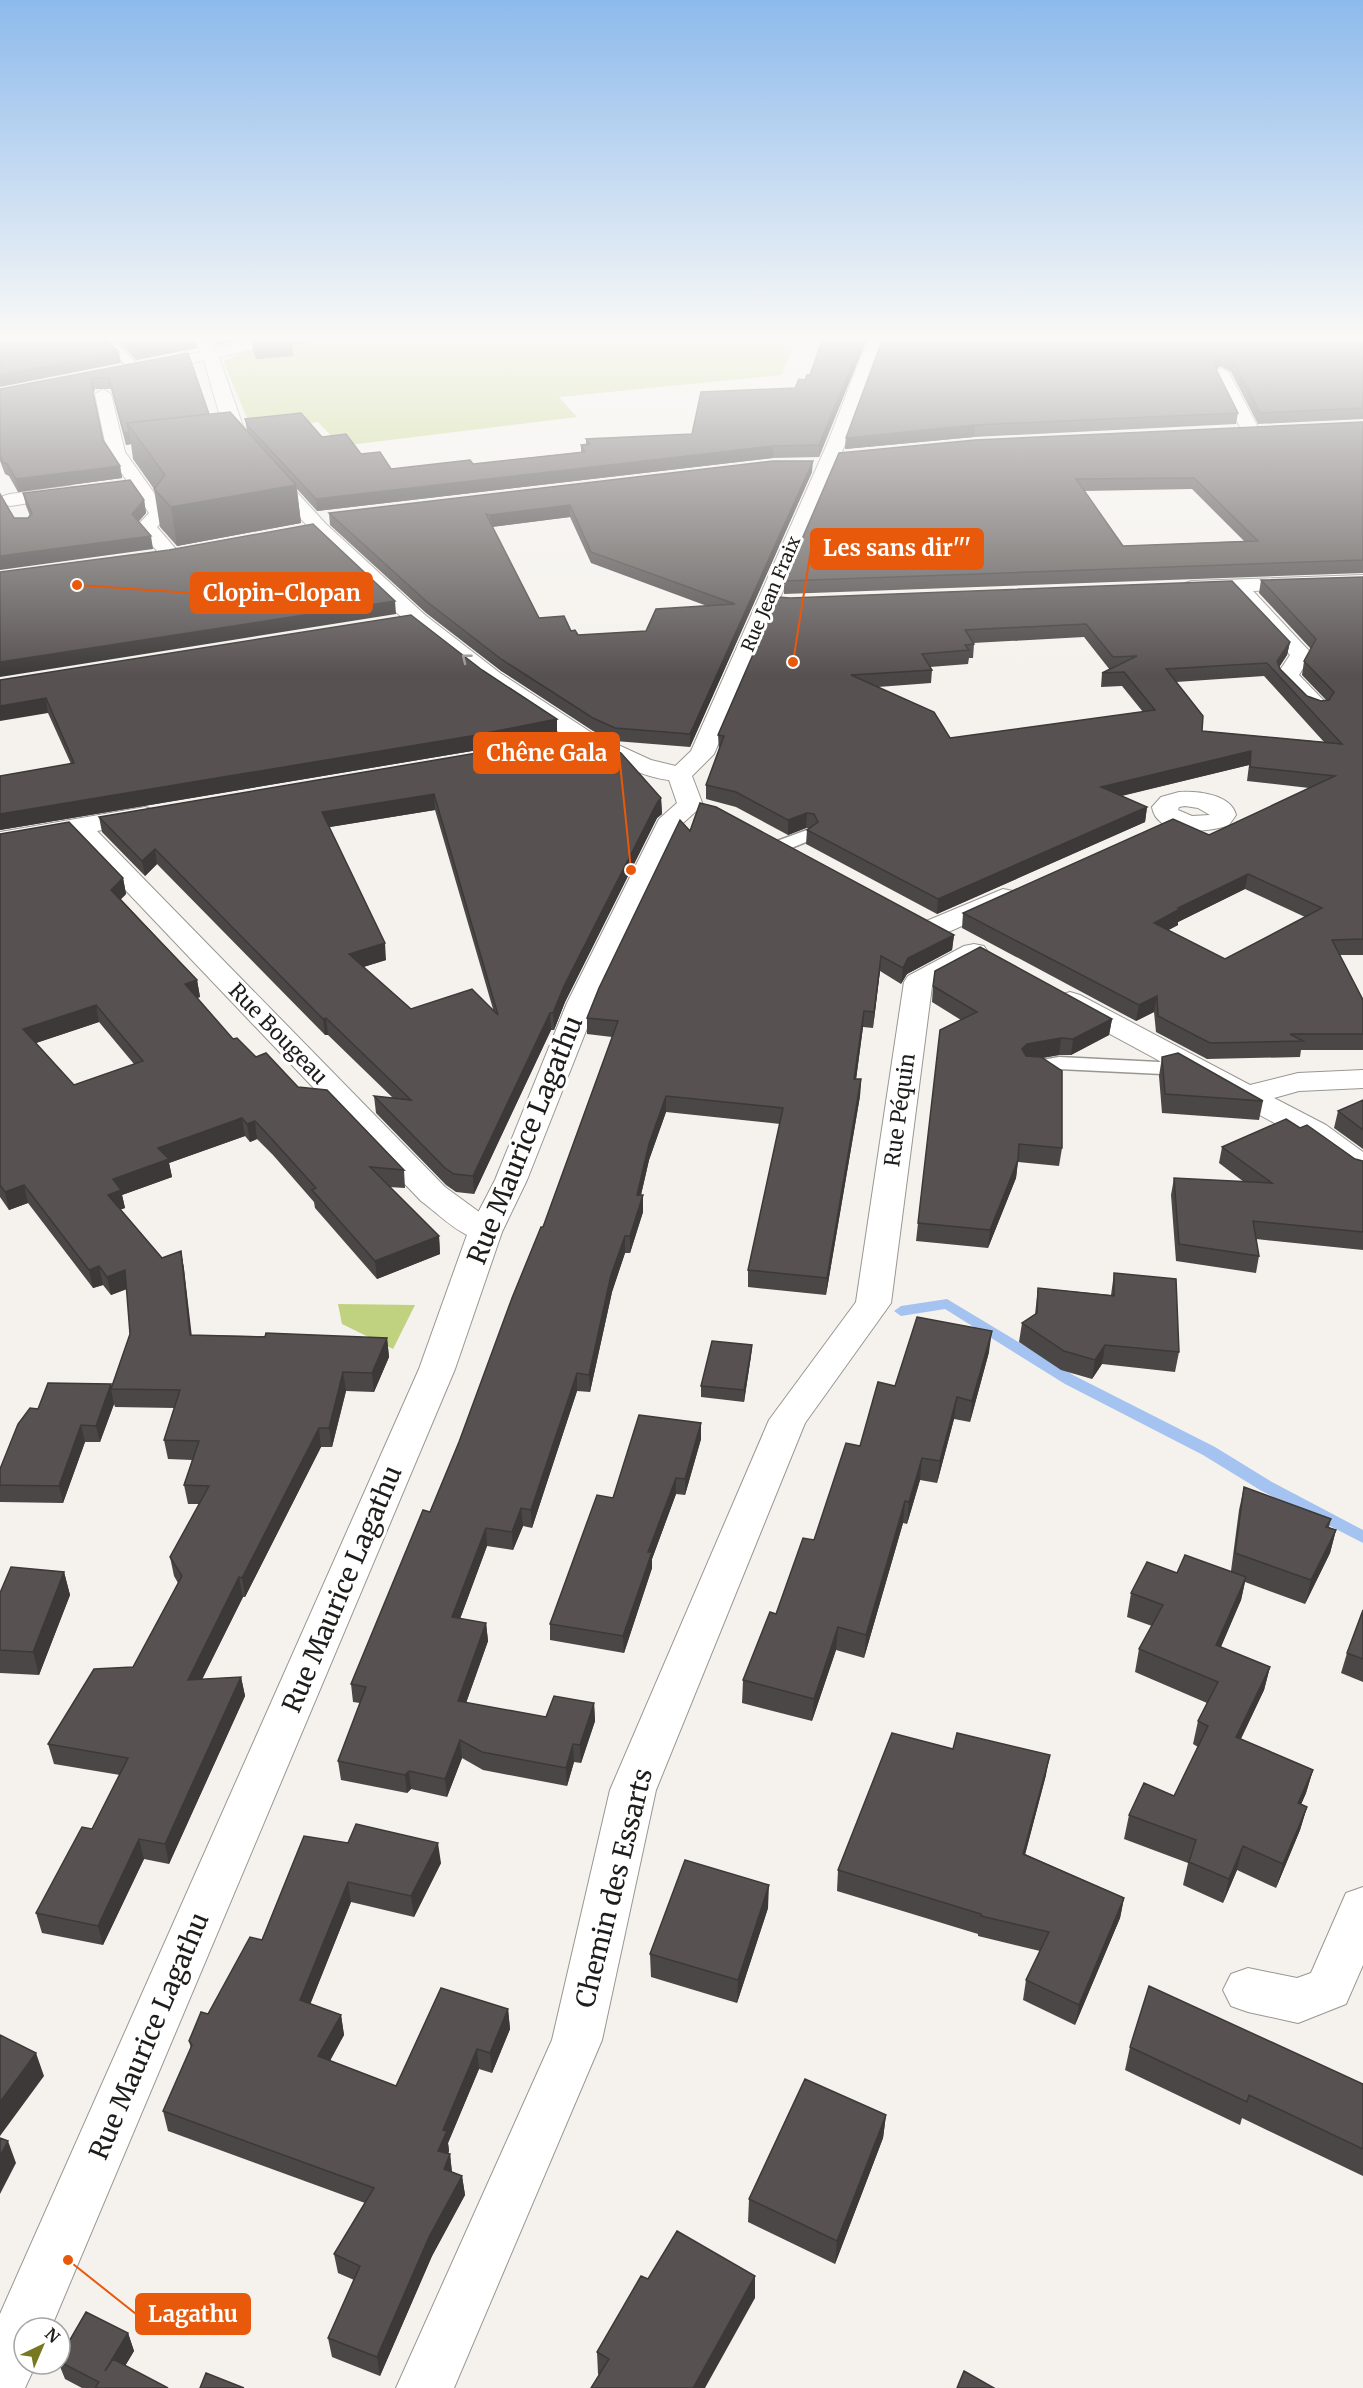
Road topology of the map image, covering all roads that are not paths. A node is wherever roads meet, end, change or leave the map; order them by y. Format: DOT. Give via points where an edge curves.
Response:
graph roads {
  1 [pos="123,452"];
  2 [pos="250,452"];
  3 [pos="831,452"];
  4 [pos="117,453"];
  5 [pos="850,456"];
  6 [pos="828,461"];
  7 [pos="807,464"];
  8 [pos="0,479"];
  9 [pos="137,484"];
  10 [pos="114,486"];
  11 [pos="91,489"];
  12 [pos="193,551"];
  13 [pos="171,555"];
  14 [pos="148,558"];
  15 [pos="1363,581"];
  16 [pos="1237,586"];
  17 [pos="1178,588"];
  18 [pos="767,601"];
  19 [pos="790,603"];
  20 [pos="417,620"];
  21 [pos="388,624"];
  22 [pos="1318,707"];
  23 [pos="584,738"];
  24 [pos="549,745"];
  25 [pos="694,797"];
  26 [pos="170,811"];
  27 [pos="78,826"];
  28 [pos="0,840"];
  29 [pos="774,840"];
  30 [pos="806,846"];
  31 [pos="1029,886"];
  32 [pos="1044,987"];
  33 [pos="1181,1060"];
  34 [pos="1032,1067"];
  35 [pos="1363,1079"];
  36 [pos="1248,1095"];
  37 [pos="1363,1167"];
  38 [pos="485,1232"];
  39 [pos="873,1303"];
  40 [pos="1363,1908"];
  41 [pos="1248,1990"];
  42 [pos="0,2380"];
  43 [pos="425,2388"];
  1 -- 4 [label="street"];
  2 -- 20 [label="street" via="316,524"];
  3 -- 6 [label="street, Rue Jean Fraix"];
  4 -- 9 [label="street"];
  5 -- 6 [label="street"];
  6 -- 7 [label="street"];
  6 -- 18 [label="street, Rue Jean Fraix"];
  8 -- 11 [label="street" via="14,508"];
  9 -- 10 [label="street"];
  9 -- 13 [label="street" via="159,514 146,527"];
  12 -- 13 [label="street"];
  13 -- 14 [label="street"];
  15 -- 16 [label="street"];
  16 -- 17 [label="street"];
  16 -- 22 [label="street" via="1301,654 1287,676"];
  18 -- 19 [label="street"];
  18 -- 25 [label="street, Rue Jean Fraix" via="702,754"];
  20 -- 21 [label="street"];
  23 -- 20 [label="street, one-way" via="492,678"];
  23 -- 24 [label="street"];
  23 -- 25 [label="street" via="643,766"];
  25 -- 38 [label="street, Rue Maurice Lagathu" via="672,819 582,1003 511,1180"];
  26 -- 27 [label="street"];
  27 -- 28 [label="street"];
  27 -- 38 [label="street, Rue Bougeau" via="433,1194"];
  29 -- 30 [label="street"];
  31 -- 39 [label="street, Rue Péquin" via="924,922 986,956 918,982"];
  32 -- 33 [label="street"];
  33 -- 34 [label="lane" via="1162,1068 1059,1063"];
  33 -- 36 [label="street"];
  35 -- 36 [label="street" via="1298,1082"];
  36 -- 37 [label="street" via="1315,1132"];
  38 -- 42 [label="street, Rue Maurice Lagathu" via="437,1369"];
  39 -- 43 [label="street, Chemin des Essarts" via="788,1419 633,1790 577,2040"];
  40 -- 41 [label="street" via="1329,1988 1298,2001"];
}
